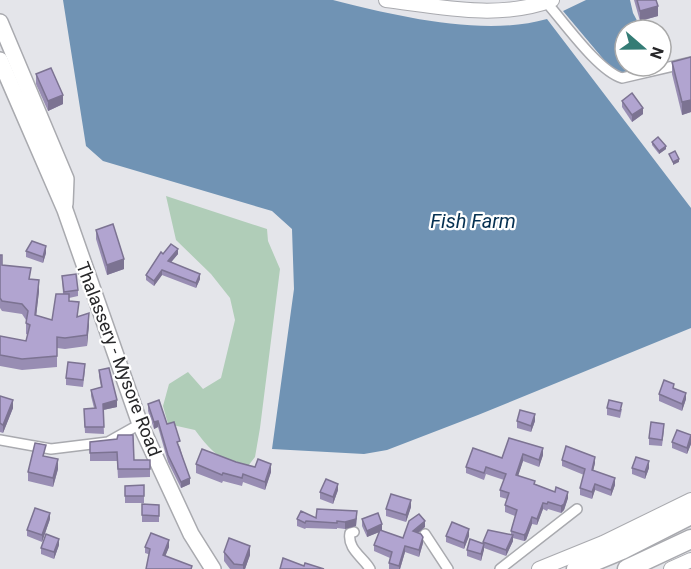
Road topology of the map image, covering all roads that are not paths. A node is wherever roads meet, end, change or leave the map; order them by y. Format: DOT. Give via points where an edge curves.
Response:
graph roads {
  1 [pos="386,0"];
  2 [pos="549,1"];
  3 [pos="0,22"];
  4 [pos="0,60"];
  5 [pos="691,62"];
  6 [pos="65,210"];
  7 [pos="140,424"];
  8 [pos="0,440"];
  9 [pos="691,500"];
  10 [pos="577,509"];
  11 [pos="691,515"];
  12 [pos="354,532"];
  13 [pos="425,534"];
  14 [pos="691,539"];
  15 [pos="691,560"];
  16 [pos="213,569"];
  17 [pos="370,569"];
  18 [pos="448,569"];
  19 [pos="500,569"];
  20 [pos="539,569"];
  21 [pos="576,569"];
  22 [pos="627,569"];
  23 [pos="671,569"];
  1 -- 2 [label="street" via="488,12"];
  2 -- 5 [label="street" via="612,75 622,78"];
  3 -- 6 [label="main road" via="66,179"];
  4 -- 6 [label="main road, Thalassery - Mysore Road"];
  6 -- 7 [label="main road, Thalassery - Mysore Road"];
  7 -- 8 [label="street" via="108,442 51,448"];
  7 -- 16 [label="main road, Thalassery - Mysore Road" via="191,534"];
  9 -- 20 [label="street"];
  10 -- 19 [label="street"];
  11 -- 21 [label="highway"];
  12 -- 17 [label="street" via="350,533 351,544"];
  13 -- 18 [label="street"];
  14 -- 22 [label="highway"];
  15 -- 23 [label="street"];
}
